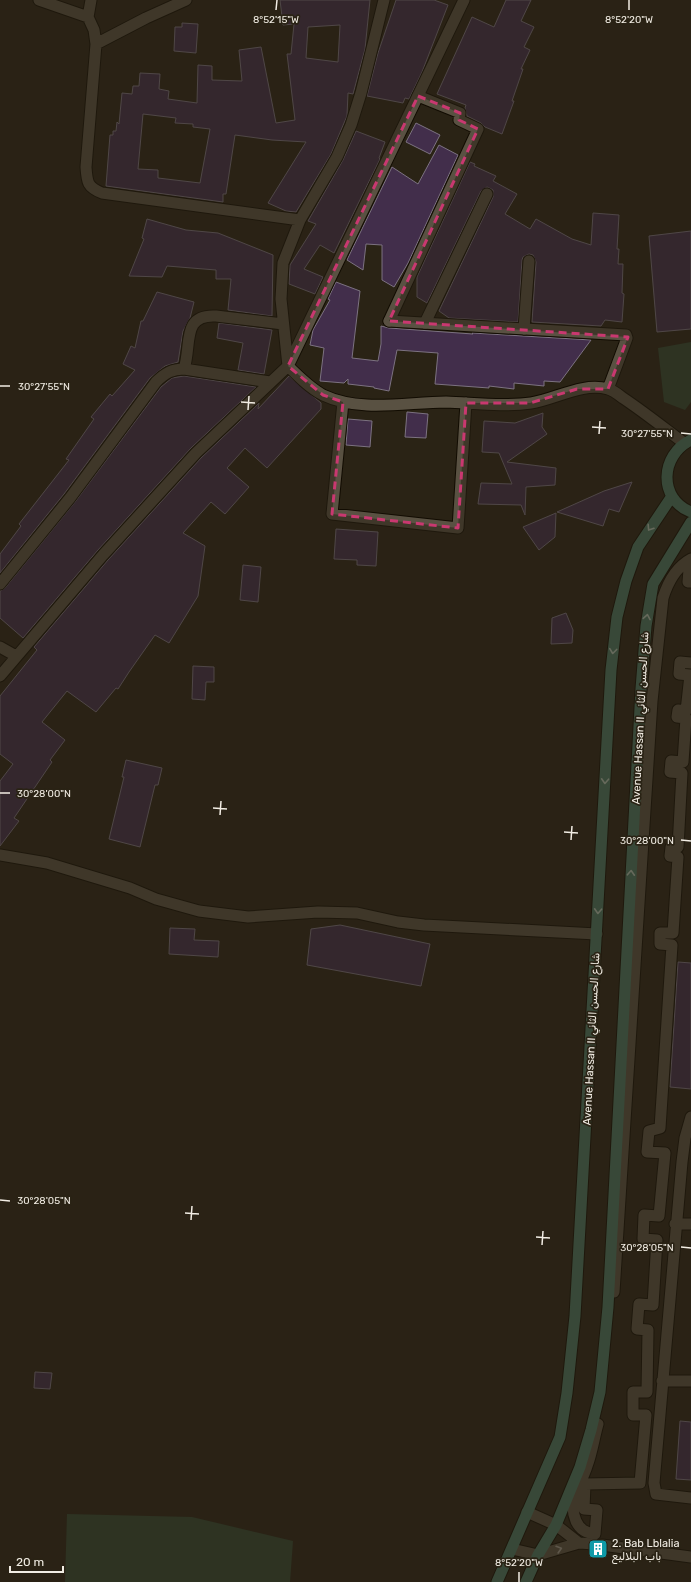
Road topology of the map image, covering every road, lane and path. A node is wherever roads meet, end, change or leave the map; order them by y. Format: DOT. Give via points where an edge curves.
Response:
graph roads {
  1 [pos="39,0"];
  2 [pos="91,0"];
  3 [pos="186,0"];
  4 [pos="384,0"];
  5 [pos="464,0"];
  6 [pos="88,17"];
  7 [pos="96,44"];
  8 [pos="418,96"];
  9 [pos="487,194"];
  10 [pos="300,220"];
  11 [pos="529,261"];
  12 [pos="425,323"];
  13 [pos="283,324"];
  14 [pos="524,329"];
  15 [pos="288,366"];
  16 [pos="184,369"];
  17 [pos="270,382"];
  18 [pos="608,389"];
  19 [pos="343,402"];
  20 [pos="466,403"];
  21 [pos="688,442"];
  22 [pos="672,496"];
  23 [pos="691,512"];
  24 [pos="691,522"];
  25 [pos="691,559"];
  26 [pos="691,570"];
  27 [pos="691,582"];
  28 [pos="0,584"];
  29 [pos="0,647"];
  30 [pos="16,656"];
  31 [pos="691,663"];
  32 [pos="0,676"];
  33 [pos="0,855"];
  34 [pos="597,934"];
  35 [pos="691,1117"];
  36 [pos="686,1162"];
  37 [pos="675,1224"];
  38 [pos="691,1224"];
  39 [pos="662,1381"];
  40 [pos="691,1381"];
  41 [pos="691,1498"];
  42 [pos="526,1512"];
  43 [pos="556,1525"];
  44 [pos="580,1543"];
  45 [pos="512,1548"];
  46 [pos="538,1555"];
  47 [pos="691,1557"];
  48 [pos="497,1582"];
  49 [pos="526,1582"];
  1 -- 6 [label="street"];
  2 -- 6 [label="street"];
  3 -- 7 [label="street"];
  4 -- 10 [label="street" via="351,125 337,157"];
  5 -- 8 [label="street"];
  6 -- 7 [label="street" via="94,30"];
  7 -- 10 [label="street" via="86,167 87,180 92,189 102,194"];
  8 -- 12 [label="street" via="460,113 459,120 478,129 389,320"];
  8 -- 15 [label="street"];
  9 -- 12 [label="street"];
  10 -- 13 [label="street" via="283,263"];
  11 -- 14 [label="street"];
  12 -- 14 [label="street"];
  13 -- 15 [label="street"];
  13 -- 16 [label="street" via="216,316 200,318 194,321 191,328"];
  14 -- 18 [label="street" via="626,335"];
  15 -- 17 [label="street"];
  15 -- 19 [label="street" via="323,395"];
  16 -- 17 [label="street"];
  16 -- 28 [label="street" via="171,370 156,382 70,498"];
  17 -- 30 [label="street" via="196,453"];
  18 -- 20 [label="street" via="577,389 530,403"];
  18 -- 21 [label="street"];
  19 -- 20 [label="street" via="401,406 437,402"];
  19 -- 20 [label="street" via="332,514 458,528"];
  21 -- 22 [label="main road" via="671,458 668,467 667,477"];
  22 -- 23 [label="main road"];
  22 -- 34 [label="main road, Avenue Hassan II شارع الحسن الثاني, one-way" via="638,547 617,617 610,670"];
  43 -- 24 [label="main road, Avenue Hassan II شارع الحسن الثاني, one-way" via="580,1467 600,1392 608,1307 639,713 646,626 653,584"];
  25 -- 31 [label="street" via="675,573 663,598 652,701 613,1306 605,1388 588,1466 572,1508 578,1525 584,1532 595,1534 597,1510 584,1509 585,1484 640,1483 646,1415 633,1414 633,1392 647,1392 648,1330 637,1330 639,1304 653,1305 657,1240 643,1239 644,1215 659,1216 665,1154 647,1152 649,1131 660,1128 672,945 660,944 660,933 673,933 678,857 670,856 670,847 678,847 682,773 670,772 671,761 683,762 686,718 677,717 678,710 686,711 690,675 679,674 680,662"];
  26 -- 27 [label="street" via="688,582"];
  29 -- 30 [label="street"];
  30 -- 32 [label="street"];
  33 -- 34 [label="street" via="47,863 130,888 177,906 221,915 248,917 357,913 424,925"];
  34 -- 42 [label="main road, Avenue Hassan II شارع الحسن الثاني" via="575,1316 567,1393 560,1437"];
  35 -- 36 [label="street" via="685,1138"];
  36 -- 37 [label="street"];
  37 -- 38 [label="street"];
  37 -- 39 [label="street"];
  39 -- 40 [label="street"];
  39 -- 41 [label="street" via="654,1482 656,1494"];
  42 -- 43 [label="street"];
  42 -- 45 [label="main road, Avenue Hassan II شارع الحسن الثاني"];
  43 -- 44 [label="street"];
  43 -- 46 [label="main road, Avenue Hassan II شارع الحسن الثاني"];
  46 -- 44 [label="street, one-way"];
  44 -- 47 [label="street"];
  45 -- 46 [label="street"];
  45 -- 48 [label="main road, Avenue Hassan II شارع الحسن الثاني"];
  46 -- 49 [label="main road, Avenue Hassan II شارع الحسن الثاني"];
}
